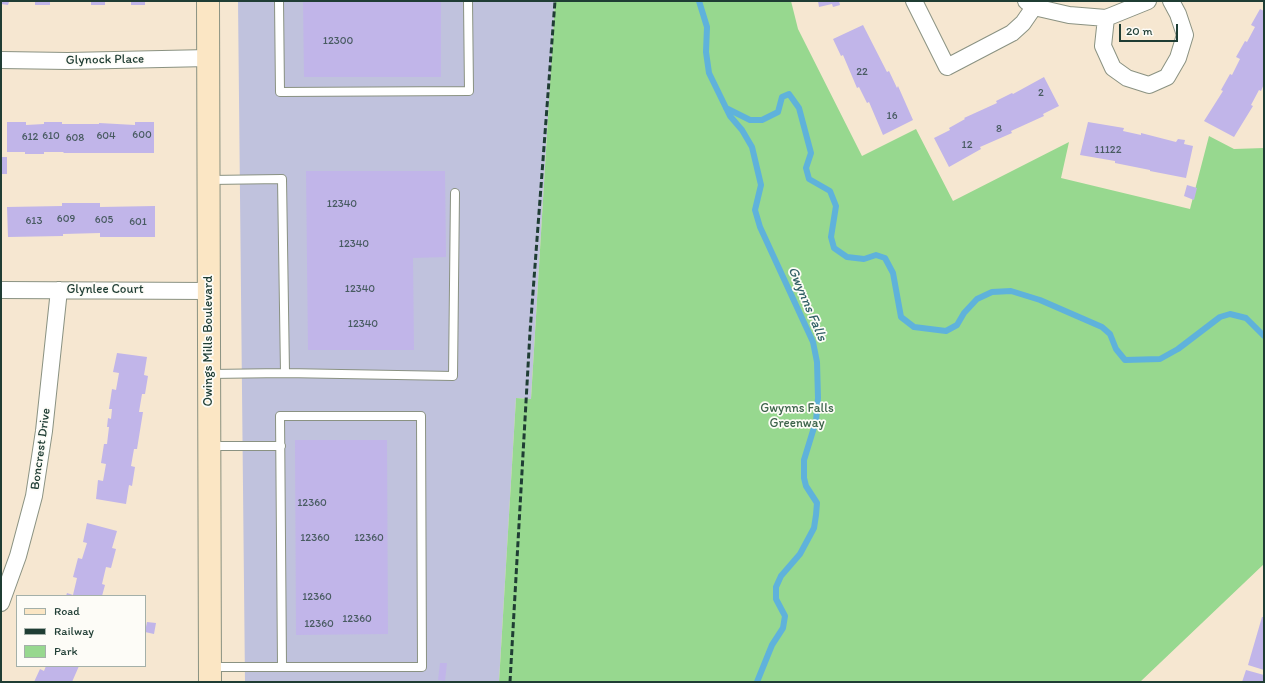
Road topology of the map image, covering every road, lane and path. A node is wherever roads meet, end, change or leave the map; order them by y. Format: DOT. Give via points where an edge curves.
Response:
graph roads {
  1 [pos="208,1"];
  2 [pos="279,1"];
  3 [pos="468,1"];
  4 [pos="914,1"];
  5 [pos="1148,1"];
  6 [pos="1171,1"];
  7 [pos="1030,4"];
  8 [pos="1106,18"];
  9 [pos="209,58"];
  10 [pos="1,60"];
  11 [pos="209,180"];
  12 [pos="455,193"];
  13 [pos="1,290"];
  14 [pos="59,290"];
  15 [pos="209,291"];
  16 [pos="285,373"];
  17 [pos="210,374"];
  18 [pos="210,446"];
  19 [pos="281,446"];
  20 [pos="1,603"];
  21 [pos="282,666"];
  22 [pos="210,674"];
  1 -- 9 [label="main road, Owings Mills Boulevard"];
  2 -- 3 [label="lane" via="280,92 469,91"];
  4 -- 7 [label="street" via="947,67 1012,33 1023,23"];
  5 -- 8 [label="street"];
  6 -- 8 [label="street" via="1184,35 1178,58 1167,76 1149,85 1127,78 1113,68 1103,46"];
  7 -- 8 [label="street" via="1069,16"];
  9 -- 10 [label="street, Glynock Place"];
  9 -- 11 [label="main road, Owings Mills Boulevard"];
  11 -- 15 [label="main road, Owings Mills Boulevard"];
  11 -- 16 [label="lane" via="282,179"];
  12 -- 16 [label="lane" via="453,376"];
  13 -- 14 [label="street, Glynlee Court"];
  14 -- 15 [label="street, Glynlee Court"];
  14 -- 20 [label="street, Boncrest Drive" via="44,431 34,496 18,556"];
  15 -- 17 [label="main road, Owings Mills Boulevard"];
  16 -- 17 [label="lane"];
  17 -- 18 [label="main road, Owings Mills Boulevard"];
  18 -- 19 [label="lane"];
  18 -- 22 [label="main road, Owings Mills Boulevard"];
  19 -- 21 [label="lane"];
  19 -- 21 [label="lane" via="280,416 421,416 422,666"];
  21 -- 22 [label="lane"];
}
